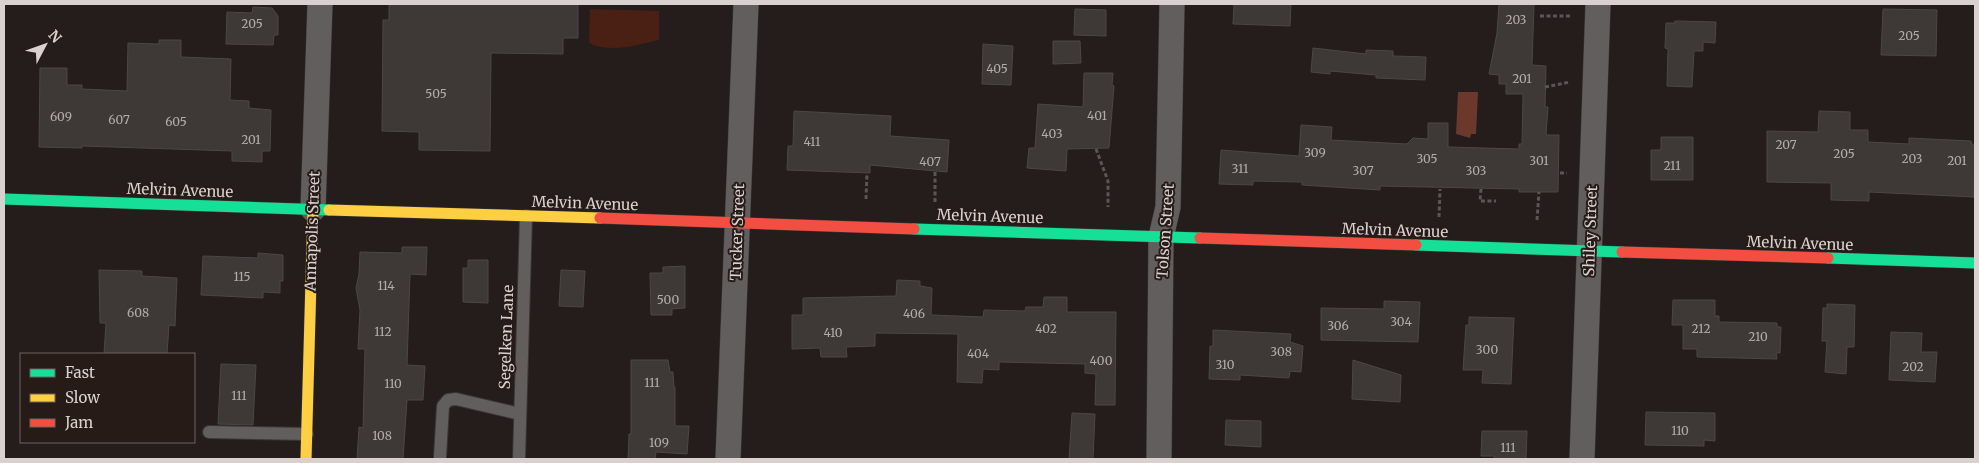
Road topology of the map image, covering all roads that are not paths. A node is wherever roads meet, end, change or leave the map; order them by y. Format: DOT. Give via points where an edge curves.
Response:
graph roads {
  1 [pos="320,4"];
  2 [pos="746,4"];
  3 [pos="1172,4"];
  4 [pos="1598,4"];
  5 [pos="4,199"];
  6 [pos="313,209"];
  7 [pos="526,216"];
  8 [pos="738,223"];
  9 [pos="1161,237"];
  10 [pos="1589,251"];
  11 [pos="1975,263"];
  12 [pos="520,414"];
  13 [pos="209,432"];
  14 [pos="307,434"];
  15 [pos="440,457"];
  16 [pos="306,459"];
  17 [pos="518,459"];
  18 [pos="728,459"];
  19 [pos="1159,459"];
  20 [pos="1582,459"];
  1 -- 6 [label="street, Annapolis Street"];
  2 -- 8 [label="street, Tucker Street"];
  3 -- 9 [label="street, Tolson Street" via="1168,207"];
  4 -- 10 [label="street, Shiley Street"];
  5 -- 6 [label="street, Melvin Avenue"];
  6 -- 7 [label="street, Melvin Avenue"];
  6 -- 14 [label="street, Annapolis Street"];
  7 -- 8 [label="street, Melvin Avenue"];
  7 -- 12 [label="lane, Segelken Lane"];
  8 -- 9 [label="street, Melvin Avenue"];
  8 -- 18 [label="street, Tucker Street"];
  9 -- 10 [label="street, Melvin Avenue"];
  9 -- 19 [label="street, Tolson Street"];
  10 -- 11 [label="street, Melvin Avenue"];
  10 -- 20 [label="street, Shiley Street"];
  12 -- 15 [label="lane" via="448,400 443,406"];
  12 -- 17 [label="lane, Segelken Lane"];
  13 -- 14 [label="lane"];
  14 -- 16 [label="street, Annapolis Street"];
}
